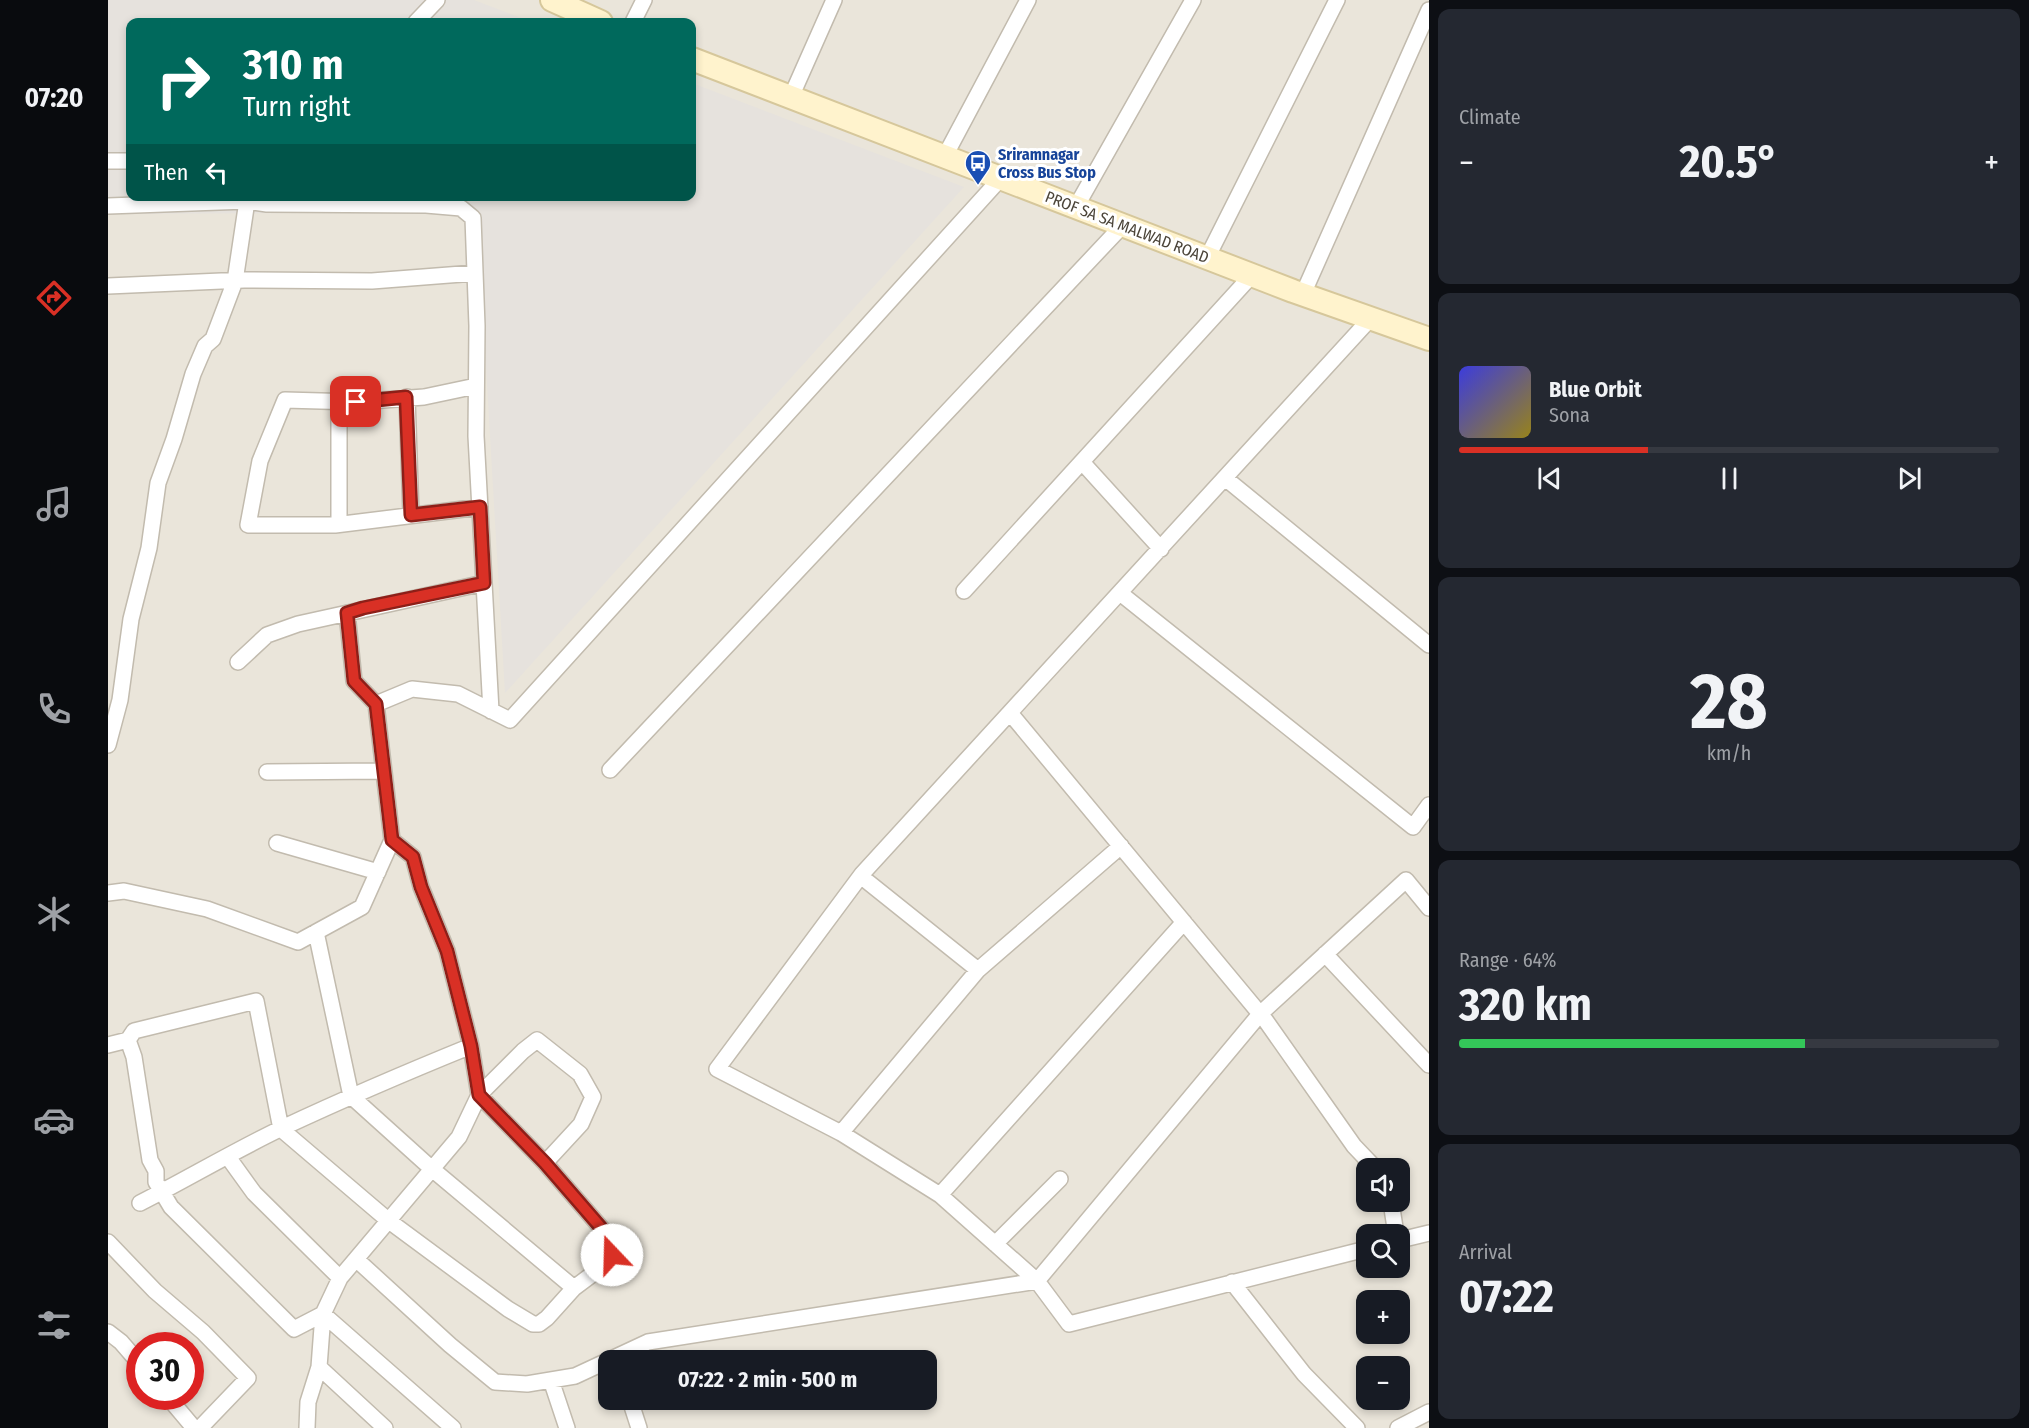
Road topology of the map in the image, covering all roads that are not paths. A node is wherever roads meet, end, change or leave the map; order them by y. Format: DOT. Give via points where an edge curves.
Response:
graph roads {
  1 [pos="437,0"];
  2 [pos="552,0"];
  3 [pos="644,0"];
  4 [pos="834,0"];
  5 [pos="1028,0"];
  6 [pos="1193,0"];
  7 [pos="1337,0"];
  8 [pos="1429,10"];
  9 [pos="420,18"];
  10 [pos="592,18"];
  11 [pos="635,18"];
  12 [pos="696,61"];
  13 [pos="791,97"];
  14 [pos="945,156"];
  15 [pos="108,161"];
  16 [pos="126,161"];
  17 [pos="1001,178"];
  18 [pos="247,201"];
  19 [pos="108,206"];
  20 [pos="1076,207"];
  21 [pos="1123,225"];
  22 [pos="1207,258"];
  23 [pos="475,273"];
  24 [pos="1252,275"];
  25 [pos="235,280"];
  26 [pos="108,286"];
  27 [pos="1303,294"];
  28 [pos="1371,318"];
  29 [pos="1429,339"];
  30 [pos="476,386"];
  31 [pos="406,397"];
  32 [pos="339,402"];
  33 [pos="1082,462"];
  34 [pos="1225,478"];
  35 [pos="480,507"];
  36 [pos="411,515"];
  37 [pos="339,524"];
  38 [pos="1161,549"];
  39 [pos="484,583"];
  40 [pos="964,591"];
  41 [pos="1120,593"];
  42 [pos="347,613"];
  43 [pos="1429,645"];
  44 [pos="238,662"];
  45 [pos="376,704"];
  46 [pos="491,711"];
  47 [pos="1010,713"];
  48 [pos="108,745"];
  49 [pos="610,770"];
  50 [pos="382,771"];
  51 [pos="267,772"];
  52 [pos="1429,805"];
  53 [pos="392,840"];
  54 [pos="277,843"];
  55 [pos="1121,846"];
  56 [pos="378,872"];
  57 [pos="868,882"];
  58 [pos="108,893"];
  59 [pos="1429,908"];
  60 [pos="1184,922"];
  61 [pos="316,932"];
  62 [pos="1325,954"];
  63 [pos="978,970"];
  64 [pos="1260,1014"];
  65 [pos="128,1040"];
  66 [pos="108,1046"];
  67 [pos="471,1046"];
  68 [pos="1429,1065"];
  69 [pos="479,1095"];
  70 [pos="351,1096"];
  71 [pos="281,1129"];
  72 [pos="841,1133"];
  73 [pos="228,1157"];
  74 [pos="1365,1158"];
  75 [pos="545,1163"];
  76 [pos="432,1169"];
  77 [pos="1060,1179"];
  78 [pos="163,1192"];
  79 [pos="940,1195"];
  80 [pos="140,1203"];
  81 [pos="389,1221"];
  82 [pos="1429,1233"];
  83 [pos="1410,1238"];
  84 [pos="108,1242"];
  85 [pos="995,1244"];
  86 [pos="1356,1251"];
  87 [pos="357,1260"];
  88 [pos="340,1278"];
  89 [pos="1037,1281"];
  90 [pos="1232,1282"];
  91 [pos="574,1288"];
  92 [pos="324,1314"];
  93 [pos="108,1332"];
  94 [pos="126,1348"];
  95 [pos="632,1350"];
  96 [pos="598,1366"];
  97 [pos="319,1367"];
  98 [pos="551,1380"];
  99 [pos="179,1410"];
  100 [pos="633,1410"];
  101 [pos="1429,1412"];
  102 [pos="311,1425"];
  103 [pos="194,1428"];
  104 [pos="200,1428"];
  105 [pos="385,1428"];
  106 [pos="453,1428"];
  107 [pos="567,1428"];
  108 [pos="639,1428"];
  109 [pos="1357,1428"];
  110 [pos="1398,1428"];
  1 -- 9 [label="street"];
  2 -- 10 [label="street"];
  3 -- 11 [label="street"];
  4 -- 13 [label="street"];
  5 -- 14 [label="street"];
  6 -- 20 [label="street"];
  7 -- 22 [label="street"];
  8 -- 27 [label="street"];
  12 -- 13 [label="street, PROF SA SA MALWAD ROAD"];
  13 -- 14 [label="street, PROF SA SA MALWAD ROAD"];
  14 -- 17 [label="street, PROF SA SA MALWAD ROAD"];
  15 -- 16 [label="street"];
  17 -- 20 [label="street, PROF SA SA MALWAD ROAD"];
  17 -- 46 [label="street" via="510,720"];
  18 -- 19 [label="street"];
  18 -- 23 [label="street" via="461,208 472,218"];
  18 -- 25 [label="street"];
  20 -- 21 [label="street, PROF SA SA MALWAD ROAD"];
  21 -- 22 [label="street, PROF SA SA MALWAD ROAD"];
  21 -- 49 [label="street"];
  22 -- 24 [label="street, PROF SA SA MALWAD ROAD"];
  23 -- 25 [label="street" via="372,281"];
  23 -- 30 [label="street"];
  24 -- 27 [label="street, PROF SA SA MALWAD ROAD"];
  24 -- 33 [label="street"];
  25 -- 26 [label="street"];
  25 -- 48 [label="street" via="213,339 205,346 193,374 158,483 149,548 131,619 120,700"];
  27 -- 28 [label="street, PROF SA SA MALWAD ROAD"];
  28 -- 29 [label="street, PROF SA SA MALWAD ROAD"];
  28 -- 34 [label="street"];
  30 -- 31 [label="street"];
  30 -- 35 [label="street"];
  31 -- 32 [label="street"];
  31 -- 36 [label="street"];
  32 -- 37 [label="street"];
  32 -- 37 [label="street" via="285,400 260,461 248,525"];
  33 -- 38 [label="street"];
  33 -- 40 [label="street"];
  34 -- 38 [label="street"];
  34 -- 43 [label="street"];
  35 -- 36 [label="street"];
  35 -- 39 [label="street"];
  36 -- 37 [label="street"];
  38 -- 41 [label="street"];
  39 -- 42 [label="street"];
  39 -- 46 [label="street"];
  41 -- 47 [label="street"];
  41 -- 52 [label="street" via="1413,827"];
  42 -- 44 [label="street" via="267,635"];
  42 -- 45 [label="street" via="354,681"];
  45 -- 46 [label="street" via="412,689 458,694"];
  45 -- 50 [label="street"];
  47 -- 55 [label="street"];
  47 -- 72 [label="street" via="862,874 717,1070"];
  50 -- 51 [label="street"];
  50 -- 53 [label="street"];
  53 -- 56 [label="street"];
  53 -- 67 [label="street" via="413,857 447,951"];
  54 -- 56 [label="street"];
  55 -- 60 [label="street"];
  55 -- 63 [label="street"];
  56 -- 61 [label="street" via="362,907"];
  57 -- 63 [label="street"];
  58 -- 61 [label="street" via="124,891 207,909 298,942"];
  59 -- 62 [label="street" via="1406,880"];
  60 -- 64 [label="street"];
  60 -- 79 [label="street"];
  61 -- 70 [label="street"];
  62 -- 64 [label="street"];
  62 -- 68 [label="street"];
  63 -- 72 [label="street"];
  64 -- 74 [label="street"];
  64 -- 89 [label="street"];
  65 -- 66 [label="street"];
  65 -- 71 [label="street" via="134,1031 256,1001"];
  65 -- 78 [label="street" via="150,1160"];
  67 -- 69 [label="street"];
  67 -- 70 [label="street"];
  69 -- 75 [label="street"];
  69 -- 75 [label="street" via="537,1040 580,1074 593,1097 581,1124"];
  69 -- 76 [label="street" via="459,1137"];
  70 -- 71 [label="street"];
  70 -- 76 [label="street"];
  71 -- 73 [label="street"];
  71 -- 81 [label="street"];
  72 -- 79 [label="street"];
  73 -- 78 [label="street"];
  73 -- 88 [label="street" via="254,1193"];
  75 -- 91 [label="street" via="613,1246 606,1264"];
  76 -- 81 [label="street"];
  76 -- 91 [label="street"];
  77 -- 85 [label="street"];
  78 -- 80 [label="street"];
  78 -- 92 [label="street" via="171,1207 294,1329"];
  79 -- 85 [label="street"];
  81 -- 87 [label="street"];
  81 -- 91 [label="street" via="533,1324 547,1318"];
  82 -- 83 [label="street"];
  84 -- 104 [label="street" via="154,1291 203,1332 248,1378"];
  85 -- 89 [label="street"];
  86 -- 90 [label="street"];
  87 -- 88 [label="street"];
  87 -- 98 [label="street" via="495,1382 527,1384"];
  88 -- 92 [label="street"];
  89 -- 90 [label="street" via="1069,1324"];
  89 -- 95 [label="street" via="648,1341"];
  90 -- 109 [label="street" via="1304,1374"];
  92 -- 97 [label="street"];
  92 -- 106 [label="street"];
  93 -- 94 [label="street"];
  96 -- 98 [label="street"];
  97 -- 102 [label="street" via="308,1402"];
  97 -- 105 [label="street"];
  98 -- 107 [label="street"];
  99 -- 103 [label="street"];
  100 -- 108 [label="street"];
  101 -- 110 [label="street"];
}
